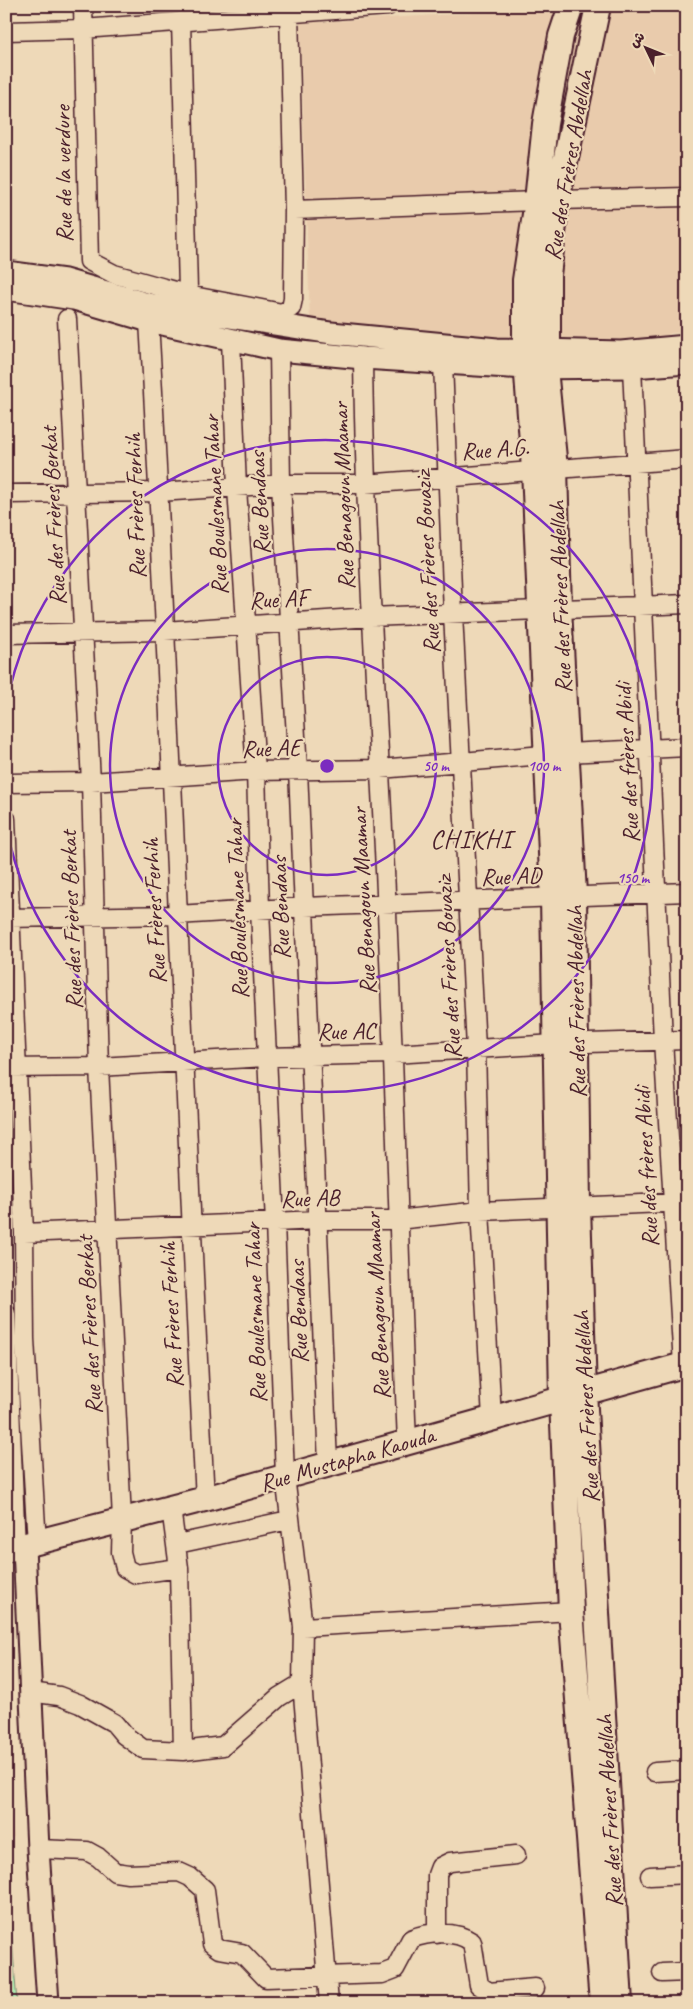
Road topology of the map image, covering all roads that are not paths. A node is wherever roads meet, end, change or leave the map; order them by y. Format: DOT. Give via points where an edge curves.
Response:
graph roads {
  1 [pos="83,6"];
  2 [pos="388,6"];
  3 [pos="571,6"];
  4 [pos="598,6"];
  5 [pos="289,13"];
  6 [pos="181,21"];
  7 [pos="83,29"];
  8 [pos="6,31"];
  9 [pos="687,197"];
  10 [pos="547,201"];
  11 [pos="294,210"];
  12 [pos="6,272"];
  13 [pos="6,289"];
  14 [pos="193,296"];
  15 [pos="67,319"];
  16 [pos="149,321"];
  17 [pos="231,340"];
  18 [pos="687,346"];
  19 [pos="279,350"];
  20 [pos="362,358"];
  21 [pos="536,359"];
  22 [pos="443,363"];
  23 [pos="687,363"];
  24 [pos="632,367"];
  25 [pos="687,458"];
  26 [pos="635,461"];
  27 [pos="545,469"];
  28 [pos="446,476"];
  29 [pos="281,484"];
  30 [pos="364,484"];
  31 [pos="237,488"];
  32 [pos="159,492"];
  33 [pos="6,494"];
  34 [pos="74,494"];
  35 [pos="687,604"];
  36 [pos="641,606"];
  37 [pos="550,608"];
  38 [pos="453,614"];
  39 [pos="371,617"];
  40 [pos="289,622"];
  41 [pos="246,624"];
  42 [pos="164,631"];
  43 [pos="83,632"];
  44 [pos="6,634"];
  45 [pos="687,747"];
  46 [pos="651,748"];
  47 [pos="556,754"];
  48 [pos="462,760"];
  49 [pos="380,769"];
  50 [pos="298,770"];
  51 [pos="256,771"];
  52 [pos="172,775"];
  53 [pos="91,782"];
  54 [pos="6,783"];
  55 [pos="6,818"];
  56 [pos="687,892"];
  57 [pos="658,894"];
  58 [pos="564,897"];
  59 [pos="469,901"];
  60 [pos="387,905"];
  61 [pos="304,907"];
  62 [pos="260,910"];
  63 [pos="178,915"];
  64 [pos="9,917"];
  65 [pos="95,918"];
  66 [pos="662,1040"];
  67 [pos="687,1040"];
  68 [pos="566,1043"];
  69 [pos="476,1048"];
  70 [pos="393,1054"];
  71 [pos="310,1055"];
  72 [pos="266,1057"];
  73 [pos="184,1061"];
  74 [pos="100,1067"];
  75 [pos="12,1068"];
  76 [pos="679,1202"];
  77 [pos="568,1207"];
  78 [pos="480,1211"];
  79 [pos="319,1220"];
  80 [pos="397,1220"];
  81 [pos="275,1223"];
  82 [pos="190,1228"];
  83 [pos="109,1230"];
  84 [pos="24,1233"];
  85 [pos="6,1314"];
  86 [pos="685,1365"];
  87 [pos="584,1392"];
  88 [pos="562,1400"];
  89 [pos="492,1418"];
  90 [pos="407,1442"];
  91 [pos="328,1464"];
  92 [pos="284,1476"];
  93 [pos="205,1499"];
  94 [pos="171,1508"];
  95 [pos="122,1520"];
  96 [pos="289,1520"];
  97 [pos="177,1544"];
  98 [pos="21,1547"];
  99 [pos="179,1568"];
  100 [pos="571,1611"];
  101 [pos="303,1627"];
  102 [pos="302,1683"];
  103 [pos="30,1692"];
  104 [pos="183,1751"];
  105 [pos="687,1770"];
  106 [pos="655,1772"];
  107 [pos="38,1849"];
  108 [pos="516,1855"];
  109 [pos="687,1874"];
  110 [pos="650,1876"];
  111 [pos="437,1934"];
  112 [pos="687,1972"];
  113 [pos="662,1973"];
  114 [pos="327,1976"];
  115 [pos="535,1988"];
  116 [pos="48,2003"];
  117 [pos="329,2003"];
  118 [pos="602,2003"];
  119 [pos="620,2003"];
  1 -- 7 [label="street, Rue de la verdure"];
  2 -- 5 [label="street"];
  3 -- 10 [label="main road, Rue des Frères Abdellah" via="561,36 545,124"];
  4 -- 10 [label="main road, Rue des Frères Abdellah"];
  5 -- 6 [label="street"];
  5 -- 11 [label="street"];
  6 -- 7 [label="street"];
  6 -- 14 [label="street" via="187,285"];
  7 -- 8 [label="street"];
  7 -- 14 [label="street, Rue de la verdure" via="90,261 114,274"];
  9 -- 10 [label="street"];
  10 -- 11 [label="street"];
  10 -- 21 [label="main road, Rue des Frères Abdellah" via="525,280"];
  11 -- 14 [label="street" via="291,308 282,312"];
  12 -- 21 [label="street" via="65,280 148,304 331,333 496,349"];
  13 -- 16 [label="street" via="74,299"];
  15 -- 34 [label="street, Rue des Frères Berkat"];
  16 -- 17 [label="street"];
  16 -- 32 [label="street, Rue Frères Ferhih"];
  17 -- 19 [label="street"];
  17 -- 31 [label="street, Rue Boulesmane Tahar"];
  18 -- 21 [label="street"];
  19 -- 20 [label="street"];
  19 -- 29 [label="street, Rue Bendaas"];
  20 -- 22 [label="street"];
  20 -- 30 [label="street, Rue Benagoun Maamar"];
  21 -- 22 [label="street"];
  21 -- 24 [label="street"];
  21 -- 27 [label="main road, Rue des Frères Abdellah"];
  22 -- 28 [label="street, Rue des Frères Bouaziz"];
  23 -- 24 [label="street"];
  24 -- 26 [label="street, Rue des frères Abidi"];
  25 -- 26 [label="street, Rue A.G."];
  26 -- 27 [label="street, Rue A.G."];
  26 -- 36 [label="street, Rue des frères Abidi"];
  27 -- 28 [label="street, Rue A.G."];
  27 -- 37 [label="main road, Rue des Frères Abdellah"];
  28 -- 30 [label="street, Rue A.G."];
  28 -- 38 [label="street, Rue des Frères Bouaziz"];
  29 -- 30 [label="street, Rue A.G."];
  29 -- 31 [label="street, Rue A.G."];
  29 -- 40 [label="street, Rue Bendaas"];
  30 -- 39 [label="street, Rue Benagoun Maamar"];
  31 -- 32 [label="street, Rue A.G."];
  31 -- 41 [label="street, Rue Boulesmane Tahar"];
  32 -- 34 [label="street, Rue A.G."];
  32 -- 42 [label="street, Rue Frères Ferhih"];
  33 -- 34 [label="street, Rue A.G."];
  34 -- 43 [label="street, Rue des Frères Berkat"];
  35 -- 36 [label="street, Rue AF"];
  36 -- 37 [label="street, Rue AF"];
  36 -- 46 [label="street, Rue des frères Abidi"];
  37 -- 38 [label="street, Rue AF"];
  37 -- 47 [label="main road, Rue des Frères Abdellah"];
  38 -- 39 [label="street, Rue AF"];
  38 -- 48 [label="street, Rue des Frères Bouaziz"];
  39 -- 40 [label="street, Rue AF"];
  39 -- 49 [label="street, Rue Benagoun Maamar"];
  40 -- 41 [label="street, Rue AF"];
  40 -- 50 [label="street, Rue Bendaas"];
  41 -- 42 [label="street, Rue AF"];
  41 -- 51 [label="street, Rue Boulesmane Tahar"];
  42 -- 43 [label="street, Rue AF"];
  42 -- 52 [label="street, Rue Frères Ferhih"];
  43 -- 44 [label="street, Rue AF"];
  43 -- 53 [label="street, Rue des Frères Berkat"];
  45 -- 46 [label="street, Rue AE"];
  46 -- 47 [label="street, Rue AE"];
  46 -- 57 [label="street, Rue des frères Abidi"];
  47 -- 48 [label="street, Rue AE"];
  47 -- 58 [label="main road, Rue des Frères Abdellah"];
  48 -- 49 [label="street, Rue AE"];
  48 -- 59 [label="street, Rue des Frères Bouaziz"];
  49 -- 50 [label="street, Rue AE"];
  49 -- 60 [label="street, Rue Benagoun Maamar"];
  50 -- 51 [label="street, Rue AE"];
  50 -- 61 [label="street, Rue Bendaas"];
  51 -- 52 [label="street, Rue AE"];
  51 -- 62 [label="street, Rue Boulesmane Tahar"];
  52 -- 53 [label="street, Rue AE"];
  52 -- 63 [label="street, Rue Frères Ferhih"];
  53 -- 54 [label="street, Rue AE"];
  53 -- 65 [label="street, Rue des Frères Berkat"];
  55 -- 64 [label="street"];
  56 -- 57 [label="street, Rue AD"];
  57 -- 58 [label="street, Rue AD"];
  57 -- 66 [label="street, Rue des frères Abidi"];
  58 -- 59 [label="street, Rue AD"];
  58 -- 68 [label="main road, Rue des Frères Abdellah"];
  59 -- 60 [label="street, Rue AD"];
  59 -- 69 [label="street, Rue des Frères Bouaziz"];
  60 -- 61 [label="street, Rue AD"];
  60 -- 70 [label="street, Rue Benagoun Maamar"];
  61 -- 62 [label="street, Rue AD"];
  61 -- 71 [label="street, Rue Bendaas"];
  62 -- 63 [label="street, Rue AD"];
  62 -- 72 [label="street, Rue Boulesmane Tahar"];
  63 -- 65 [label="street, Rue AD"];
  63 -- 73 [label="street, Rue Frères Ferhih"];
  64 -- 65 [label="street, Rue AD"];
  64 -- 75 [label="street"];
  65 -- 74 [label="street, Rue des Frères Berkat"];
  66 -- 67 [label="street, Rue AC"];
  66 -- 68 [label="street, Rue AC"];
  66 -- 76 [label="street, Rue des frères Abidi"];
  68 -- 69 [label="street, Rue AC"];
  68 -- 77 [label="main road, Rue des Frères Abdellah"];
  69 -- 70 [label="street, Rue AC"];
  69 -- 78 [label="street, Rue des Frères Bouaziz"];
  70 -- 71 [label="street, Rue AC"];
  70 -- 80 [label="street, Rue Benagoun Maamar"];
  71 -- 72 [label="street, Rue AC"];
  71 -- 79 [label="street, Rue Bendaas"];
  72 -- 73 [label="street, Rue AC"];
  72 -- 81 [label="street, Rue Boulesmane Tahar"];
  73 -- 74 [label="street, Rue AC"];
  73 -- 82 [label="street, Rue Frères Ferhih"];
  74 -- 75 [label="street, Rue AC"];
  74 -- 83 [label="street, Rue des Frères Berkat"];
  75 -- 84 [label="street"];
  76 -- 77 [label="street, Rue AB"];
  76 -- 86 [label="street, Rue des frères Abidi"];
  77 -- 78 [label="street, Rue AB"];
  77 -- 87 [label="main road, Rue des Frères Abdellah"];
  77 -- 88 [label="main road, Rue des Frères Abdellah"];
  78 -- 80 [label="street, Rue AB"];
  78 -- 89 [label="street, Rue des Frères Bouaziz"];
  79 -- 80 [label="street, Rue AB"];
  79 -- 81 [label="street, Rue AB"];
  79 -- 91 [label="street, Rue Bendaas"];
  80 -- 90 [label="street, Rue Benagoun Maamar"];
  81 -- 82 [label="street, Rue AB"];
  81 -- 92 [label="street, Rue Boulesmane Tahar"];
  82 -- 83 [label="street, Rue AB"];
  82 -- 93 [label="street, Rue Frères Ferhih"];
  83 -- 84 [label="street, Rue AB"];
  83 -- 95 [label="street, Rue des Frères Berkat"];
  84 -- 98 [label="street"];
  85 -- 98 [label="street"];
  86 -- 87 [label="main road, Rue Mustapha Kaouda"];
  87 -- 88 [label="main road, Rue Mustapha Kaouda"];
  87 -- 119 [label="main road, Rue des Frères Abdellah"];
  88 -- 89 [label="main road, Rue Mustapha Kaouda"];
  88 -- 100 [label="main road, Rue des Frères Abdellah"];
  89 -- 90 [label="main road, Rue Mustapha Kaouda"];
  90 -- 91 [label="main road, Rue Mustapha Kaouda"];
  91 -- 92 [label="main road, Rue Mustapha Kaouda"];
  92 -- 93 [label="main road, Rue Mustapha Kaouda"];
  92 -- 96 [label="street, Rue Boulesmane Tahar"];
  93 -- 94 [label="main road, Rue Mustapha Kaouda"];
  94 -- 95 [label="main road, Rue Mustapha Kaouda"];
  94 -- 97 [label="street"];
  95 -- 98 [label="main road, Rue Mustapha Kaouda"];
  95 -- 99 [label="street, Rue des Frères Berkat" via="120,1552 129,1572 136,1574"];
  96 -- 97 [label="street"];
  96 -- 101 [label="street, Rue Boulesmane Tahar"];
  97 -- 99 [label="street"];
  98 -- 103 [label="street"];
  99 -- 104 [label="street"];
  100 -- 101 [label="street"];
  100 -- 118 [label="main road, Rue des Frères Abdellah"];
  101 -- 102 [label="street, Rue Boulesmane Tahar"];
  102 -- 104 [label="street" via="279,1697 223,1746"];
  102 -- 114 [label="street, Rue Boulesmane Tahar"];
  103 -- 104 [label="street" via="59,1696 80,1704 114,1723 143,1749"];
  103 -- 107 [label="street"];
  105 -- 106 [label="street"];
  107 -- 114 [label="street" via="87,1851 115,1872 142,1875 179,1872 205,1890 209,1937 215,1947 242,1953 266,1978"];
  107 -- 116 [label="street"];
  108 -- 111 [label="street" via="450,1862 440,1867 437,1875"];
  109 -- 110 [label="street"];
  111 -- 114 [label="street" via="411,1940 395,1969 390,1972"];
  111 -- 115 [label="street" via="458,1935 472,1942 479,1985 483,1989 489,1992"];
  112 -- 113 [label="street"];
  114 -- 117 [label="street, Rue Boulesmane Tahar"];
}
